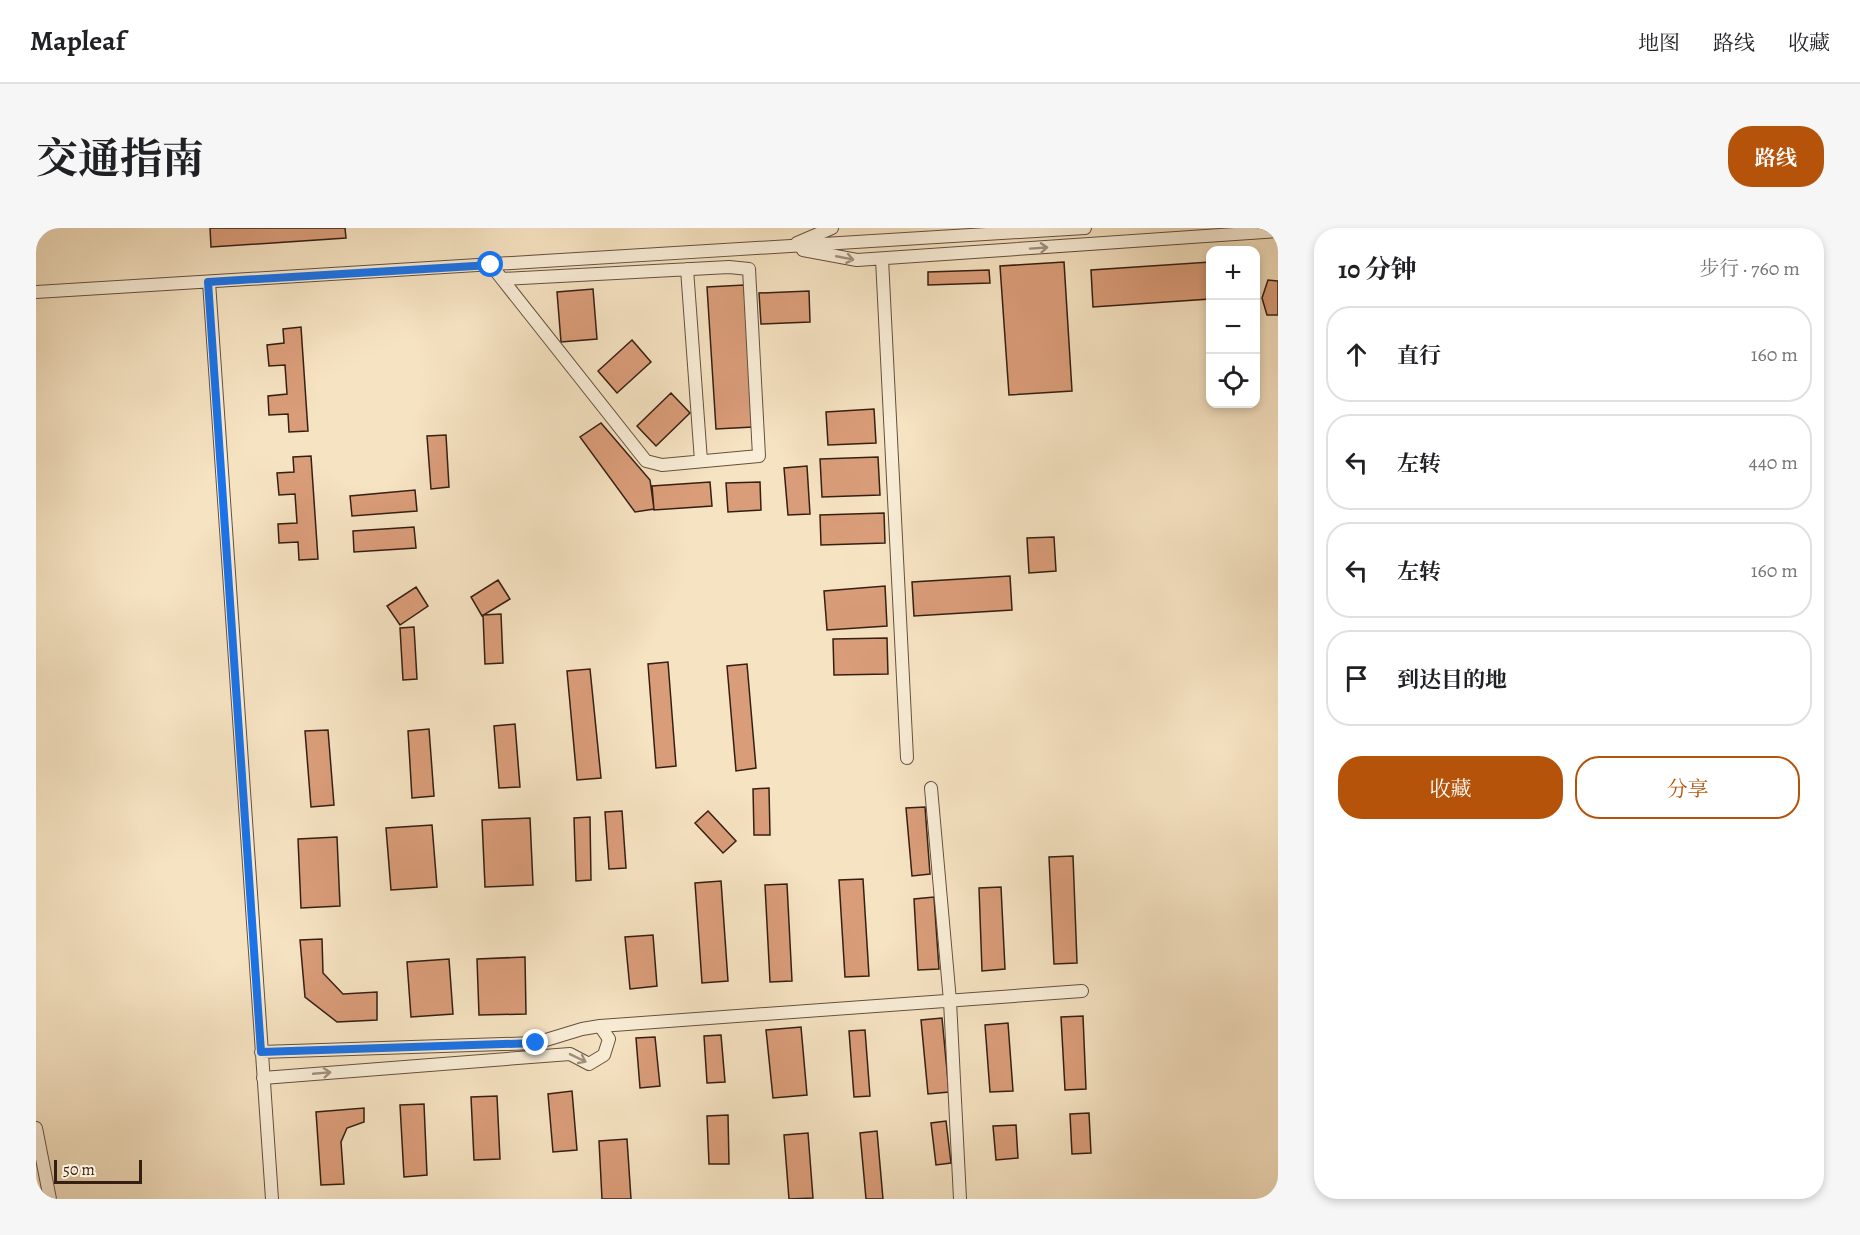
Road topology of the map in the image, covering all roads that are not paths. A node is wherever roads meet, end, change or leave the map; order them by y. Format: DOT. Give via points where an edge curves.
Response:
graph roads {
  1 [pos="832,228"];
  2 [pos="1084,228"];
  3 [pos="1278,231"];
  4 [pos="787,246"];
  5 [pos="882,259"];
  6 [pos="491,265"];
  7 [pos="687,269"];
  8 [pos="502,279"];
  9 [pos="208,282"];
  10 [pos="36,292"];
  11 [pos="701,461"];
  12 [pos="907,758"];
  13 [pos="931,788"];
  14 [pos="1082,991"];
  15 [pos="950,1001"];
  16 [pos="600,1026"];
  17 [pos="261,1052"];
  18 [pos="263,1078"];
  19 [pos="36,1128"];
  20 [pos="51,1199"];
  21 [pos="272,1199"];
  22 [pos="960,1199"];
  1 -- 4 [label="street"];
  2 -- 4 [label="street"];
  5 -- 3 [label="street, one-way"];
  4 -- 5 [label="street, one-way" via="857,260"];
  4 -- 6 [label="street"];
  5 -- 12 [label="street"];
  6 -- 8 [label="street"];
  6 -- 9 [label="street"];
  7 -- 8 [label="street"];
  7 -- 11 [label="street"];
  7 -- 11 [label="street" via="749,270 759,456"];
  8 -- 11 [label="street" via="646,461 662,465"];
  9 -- 10 [label="street"];
  9 -- 17 [label="street"];
  13 -- 15 [label="street"];
  14 -- 15 [label="street"];
  15 -- 16 [label="street"];
  15 -- 22 [label="street"];
  16 -- 17 [label="street" via="536,1043"];
  18 -- 16 [label="street, one-way" via="570,1054 589,1064 604,1054 609,1039"];
  17 -- 18 [label="street"];
  18 -- 21 [label="street"];
  19 -- 20 [label="street"];
}
